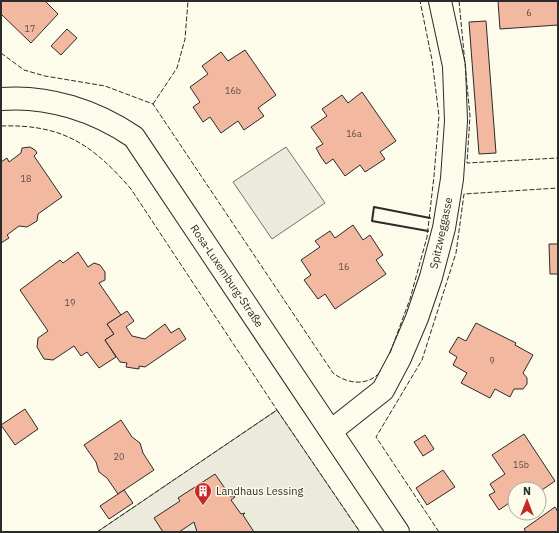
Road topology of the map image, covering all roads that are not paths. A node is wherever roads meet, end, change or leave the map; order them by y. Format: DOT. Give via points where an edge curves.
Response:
graph roads {
  1 [pos="440,1"];
  2 [pos="1,99"];
  3 [pos="330,431"];
  4 [pos="398,532"];
  1 -- 3 [label="street, Spitzweggasse" via="454,66 456,121 452,179 444,228 417,318 383,390"];
  2 -- 3 [label="street, Rosa-Luxemburg-Straße" via="36,100 88,112 134,137"];
  3 -- 4 [label="street, Rosa-Luxemburg-Straße"];
}
